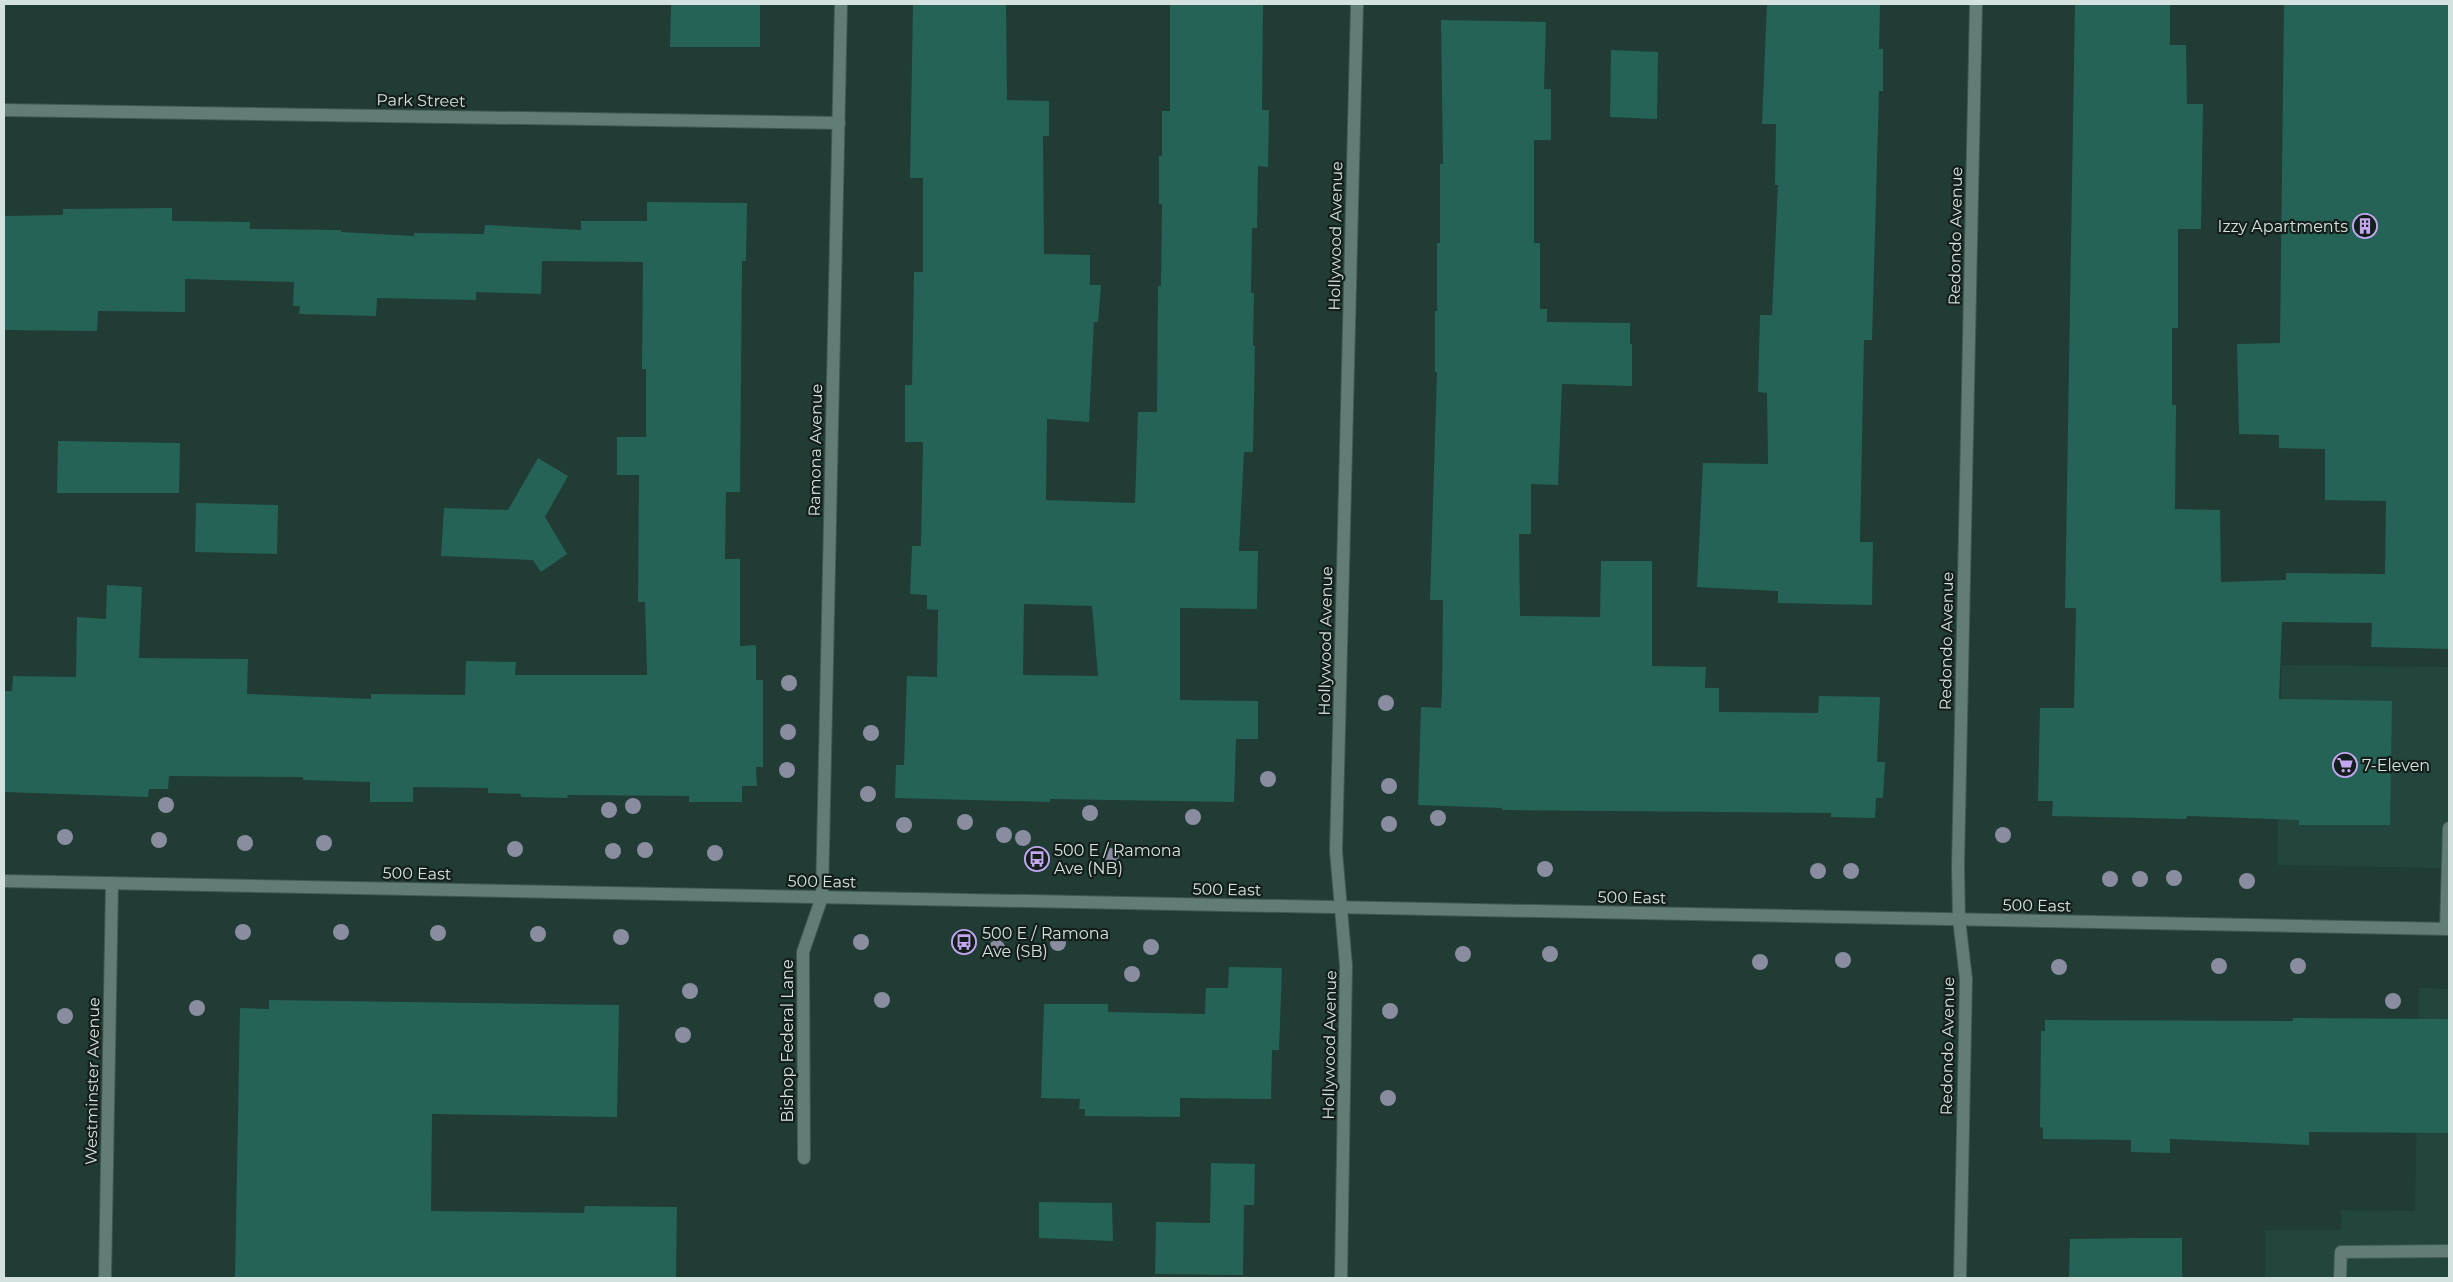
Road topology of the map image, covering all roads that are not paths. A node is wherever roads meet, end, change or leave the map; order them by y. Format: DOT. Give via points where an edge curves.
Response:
graph roads {
  1 [pos="841,4"];
  2 [pos="1357,4"];
  3 [pos="1976,4"];
  4 [pos="4,110"];
  5 [pos="839,123"];
  6 [pos="2449,828"];
  7 [pos="4,881"];
  8 [pos="112,884"];
  9 [pos="822,897"];
  10 [pos="1341,908"];
  11 [pos="1959,920"];
  12 [pos="2448,929"];
  13 [pos="804,1158"];
  14 [pos="2449,1252"];
  15 [pos="105,1278"];
  16 [pos="1341,1278"];
  17 [pos="1960,1278"];
  18 [pos="2340,1278"];
  1 -- 5 [label="street, Ramona Avenue"];
  2 -- 10 [label="street, Hollywood Avenue" via="1336,841"];
  3 -- 11 [label="street, Redondo Avenue"];
  4 -- 5 [label="street, Park Street"];
  5 -- 9 [label="street, Ramona Avenue"];
  6 -- 12 [label="street"];
  7 -- 8 [label="street, 500 East"];
  8 -- 9 [label="street, 500 East"];
  8 -- 15 [label="street, Westminster Avenue"];
  9 -- 10 [label="street, 500 East"];
  9 -- 13 [label="street, Bishop Federal Lane" via="803,952"];
  10 -- 11 [label="street, 500 East"];
  10 -- 16 [label="street, Hollywood Avenue" via="1346,966"];
  11 -- 12 [label="street, 500 East"];
  11 -- 17 [label="street, Redondo Avenue" via="1966,979"];
  14 -- 18 [label="street" via="2341,1252"];
}
